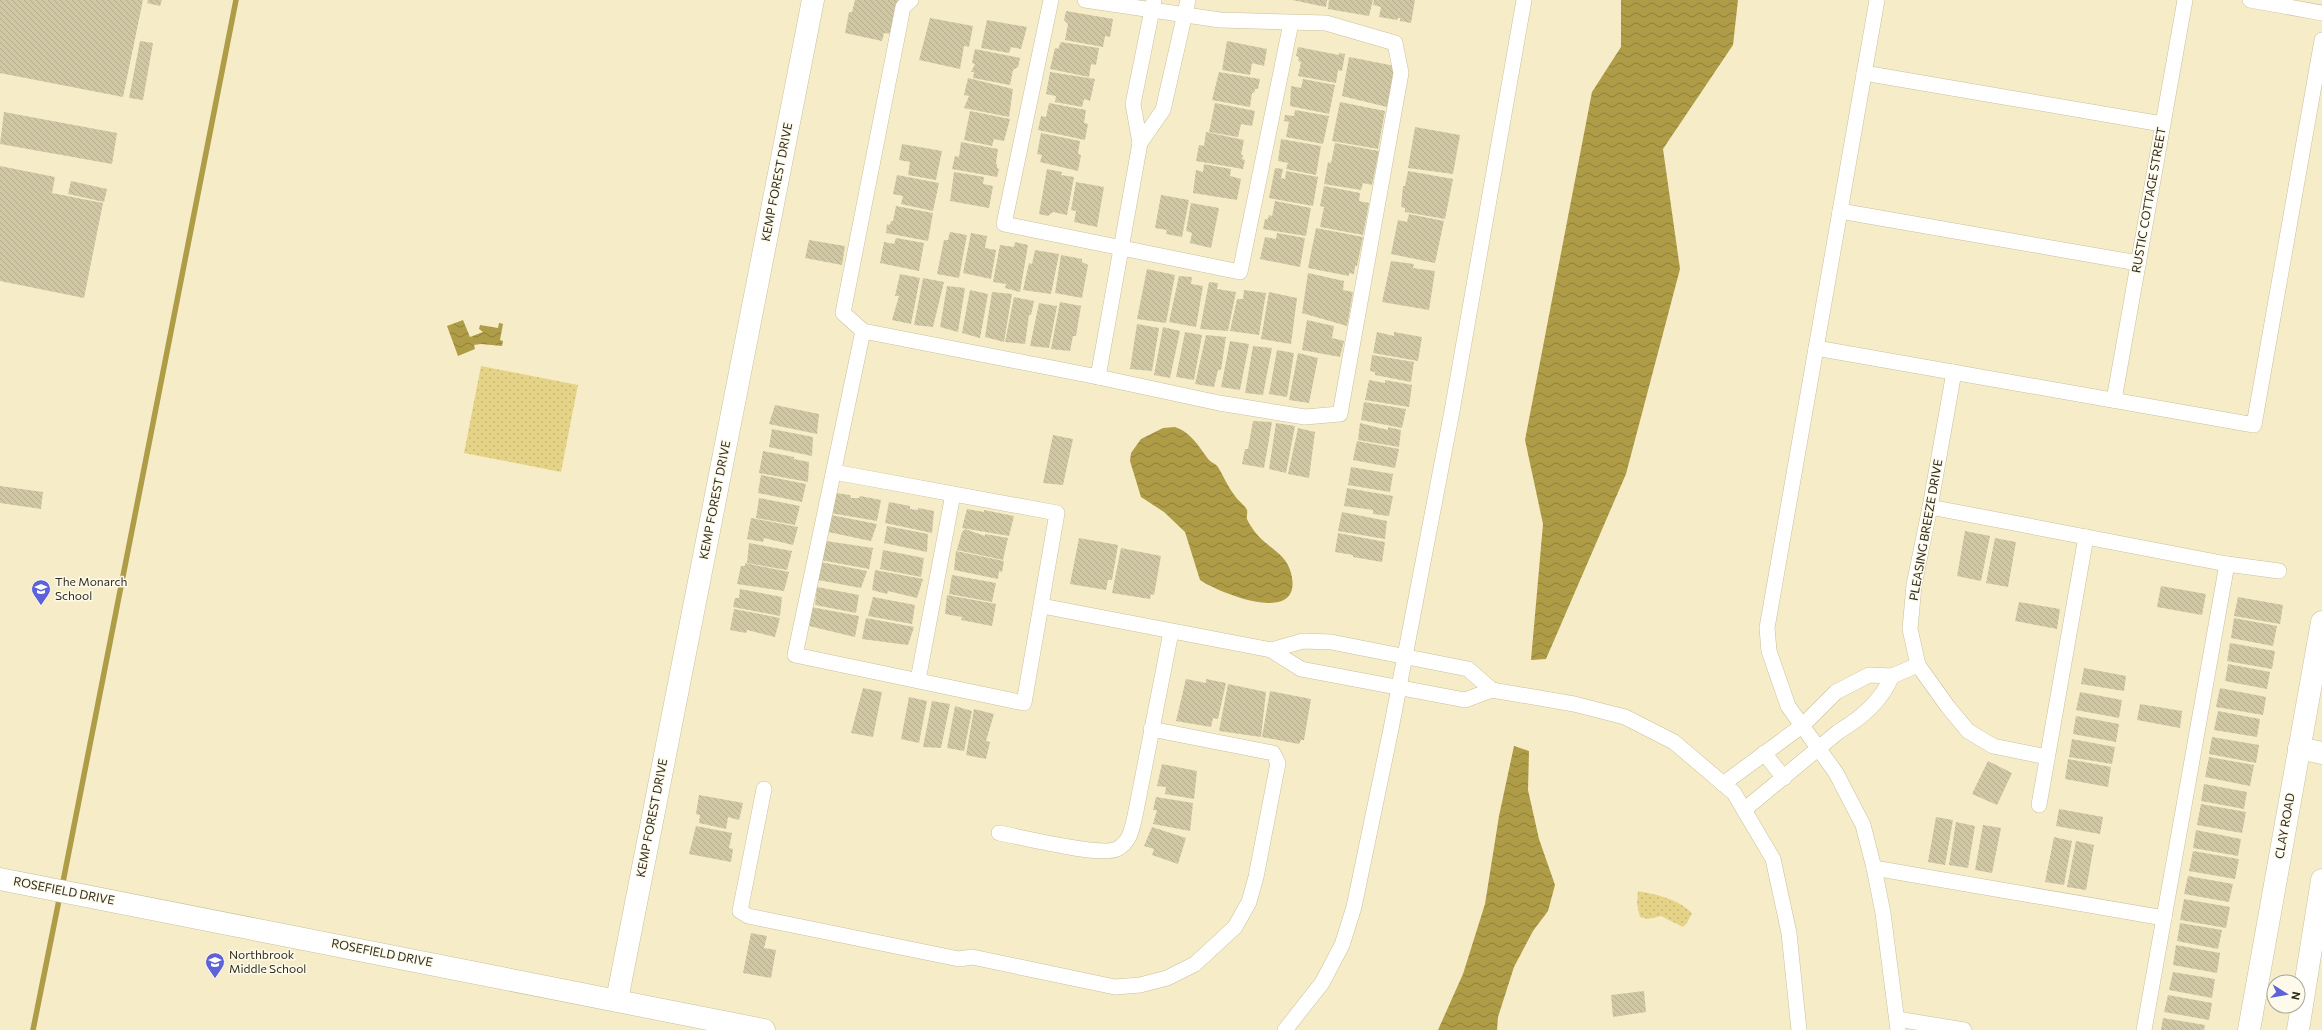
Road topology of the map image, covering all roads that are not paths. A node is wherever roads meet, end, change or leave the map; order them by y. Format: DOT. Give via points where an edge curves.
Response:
graph roads {
  1 [pos="813,0"];
  2 [pos="911,0"];
  3 [pos="1051,0"];
  4 [pos="1085,0"];
  5 [pos="1188,0"];
  6 [pos="1524,0"];
  7 [pos="1877,0"];
  8 [pos="2185,0"];
  9 [pos="2250,0"];
  10 [pos="1153,5"];
  11 [pos="2322,13"];
  12 [pos="1185,16"];
  13 [pos="1291,22"];
  14 [pos="2322,40"];
  15 [pos="1864,73"];
  16 [pos="2162,124"];
  17 [pos="1140,142"];
  18 [pos="1840,211"];
  19 [pos="1121,248"];
  20 [pos="2138,263"];
  21 [pos="864,331"];
  22 [pos="1816,348"];
  23 [pos="1954,372"];
  24 [pos="1098,377"];
  25 [pos="2114,400"];
  26 [pos="834,472"];
  27 [pos="953,494"];
  28 [pos="1930,507"];
  29 [pos="2086,536"];
  30 [pos="2227,564"];
  31 [pos="2279,571"];
  32 [pos="1042,606"];
  33 [pos="2322,622"];
  34 [pos="1171,632"];
  35 [pos="1271,650"];
  36 [pos="1405,656"];
  37 [pos="1918,665"];
  38 [pos="1892,676"];
  39 [pos="918,680"];
  40 [pos="1399,687"];
  41 [pos="1492,690"];
  42 [pos="1803,725"];
  43 [pos="1151,729"];
  44 [pos="1819,748"];
  45 [pos="2299,748"];
  46 [pos="2322,753"];
  47 [pos="1764,754"];
  48 [pos="2047,757"];
  49 [pos="1784,778"];
  50 [pos="1723,784"];
  51 [pos="764,789"];
  52 [pos="2039,804"];
  53 [pos="1744,810"];
  54 [pos="999,833"];
  55 [pos="1874,868"];
  56 [pos="0,879"];
  57 [pos="2322,880"];
  58 [pos="2164,918"];
  59 [pos="617,1000"];
  60 [pos="1898,1024"];
  61 [pos="764,1030"];
  62 [pos="1285,1030"];
  63 [pos="1799,1030"];
  64 [pos="1964,1030"];
  65 [pos="2144,1030"];
  66 [pos="2250,1030"];
  67 [pos="2298,1030"];
  1 -- 59 [label="street, KEMP FOREST DRIVE"];
  2 -- 21 [label="street" via="903,7 843,313"];
  3 -- 19 [label="street" via="1004,224"];
  4 -- 10 [label="street"];
  5 -- 12 [label="street"];
  6 -- 36 [label="street" via="1452,411"];
  7 -- 15 [label="street"];
  8 -- 16 [label="street, RUSTIC COTTAGE STREET"];
  9 -- 11 [label="street"];
  10 -- 12 [label="street"];
  10 -- 17 [label="street" via="1133,104"];
  12 -- 13 [label="street" via="1220,20"];
  12 -- 17 [label="street" via="1163,110"];
  13 -- 19 [label="street" via="1240,272"];
  13 -- 24 [label="street" via="1326,23 1395,42 1401,73 1340,414 1305,418"];
  14 -- 25 [label="street" via="2254,425"];
  15 -- 16 [label="street"];
  15 -- 18 [label="street"];
  16 -- 20 [label="street, RUSTIC COTTAGE STREET"];
  17 -- 19 [label="street"];
  18 -- 20 [label="street"];
  18 -- 22 [label="street"];
  19 -- 24 [label="street"];
  20 -- 25 [label="street, RUSTIC COTTAGE STREET"];
  21 -- 24 [label="street"];
  21 -- 26 [label="street"];
  22 -- 23 [label="street"];
  22 -- 42 [label="street" via="1767,628 1769,651 1788,706"];
  23 -- 25 [label="street"];
  23 -- 28 [label="street, PLEASING BREEZE DRIVE"];
  26 -- 27 [label="street"];
  26 -- 39 [label="street" via="795,655"];
  27 -- 32 [label="street" via="1057,513"];
  27 -- 39 [label="street"];
  28 -- 29 [label="street"];
  28 -- 37 [label="street, PLEASING BREEZE DRIVE" via="1914,585 1910,629"];
  29 -- 30 [label="street"];
  29 -- 48 [label="street"];
  30 -- 31 [label="street"];
  30 -- 58 [label="street"];
  32 -- 34 [label="street"];
  32 -- 39 [label="street" via="1024,703"];
  33 -- 45 [label="street, CLAY ROAD"];
  34 -- 35 [label="street"];
  34 -- 43 [label="street"];
  35 -- 36 [label="street" via="1303,641 1331,642"];
  35 -- 40 [label="street" via="1301,669"];
  36 -- 40 [label="street"];
  36 -- 41 [label="street" via="1468,669"];
  37 -- 38 [label="street"];
  37 -- 48 [label="street, PLEASING BREEZE DRIVE" via="1968,731 1993,746"];
  38 -- 42 [label="street" via="1869,675 1836,692"];
  38 -- 44 [label="street" via="1885,693 1855,722"];
  40 -- 41 [label="street" via="1465,700"];
  40 -- 62 [label="street" via="1354,907 1342,945 1322,983"];
  41 -- 50 [label="street" via="1574,704 1625,718 1674,742"];
  42 -- 44 [label="street"];
  42 -- 47 [label="street"];
  43 -- 51 [label="street" via="1273,753 1278,764 1256,877 1249,902 1235,927 1195,964 1167,978 1140,986 1115,987 1092,984 972,957 959,958 748,916 740,911"];
  43 -- 54 [label="street" via="1131,834 1125,843 1108,852"];
  44 -- 49 [label="street"];
  44 -- 55 [label="street" via="1836,773 1863,825"];
  45 -- 46 [label="street"];
  45 -- 66 [label="street, CLAY ROAD"];
  47 -- 49 [label="street"];
  47 -- 50 [label="street"];
  48 -- 52 [label="street"];
  49 -- 53 [label="street"];
  50 -- 53 [label="street" via="1734,793"];
  53 -- 63 [label="street" via="1773,859 1789,934"];
  55 -- 58 [label="street"];
  55 -- 60 [label="street"];
  56 -- 59 [label="street, ROSEFIELD DRIVE"];
  57 -- 67 [label="street"];
  58 -- 65 [label="street"];
  59 -- 61 [label="street, ROSEFIELD DRIVE"];
  60 -- 64 [label="street"];
}
